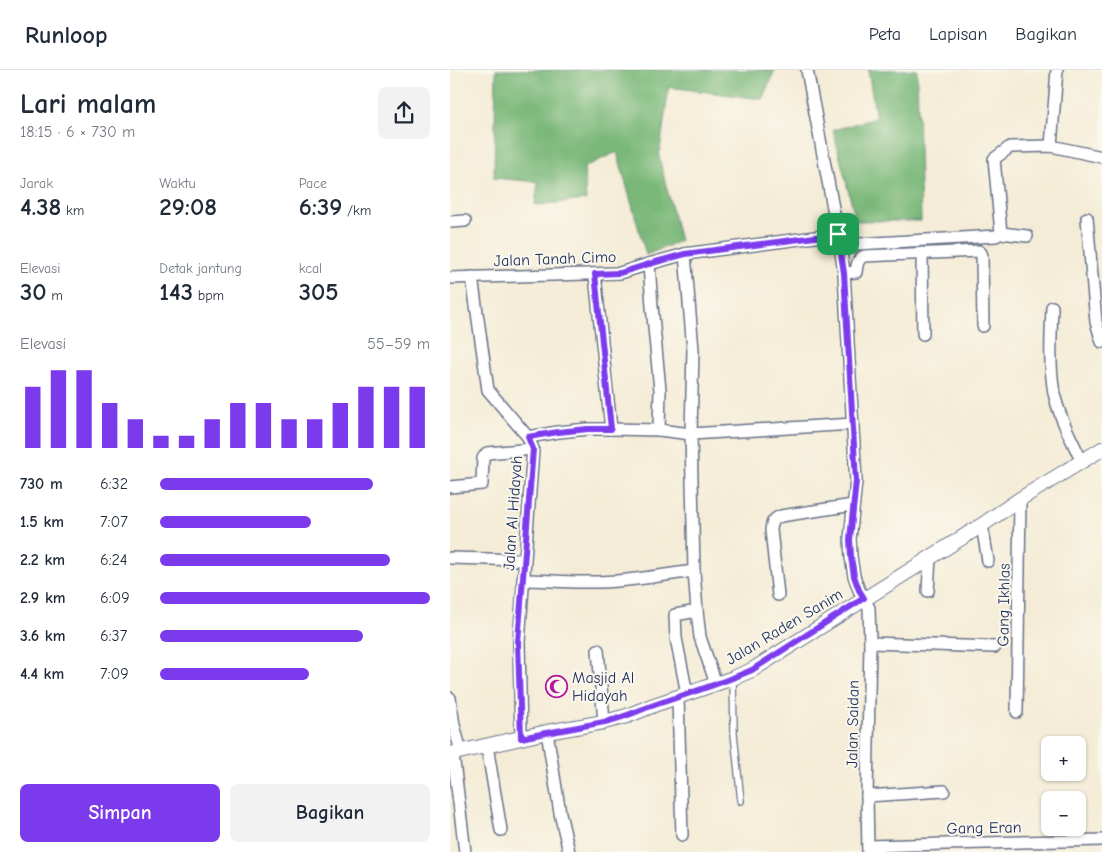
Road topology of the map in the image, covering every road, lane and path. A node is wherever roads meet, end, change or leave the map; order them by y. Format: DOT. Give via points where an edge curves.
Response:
graph roads {
  1 [pos="807,70"];
  2 [pos="1057,70"];
  3 [pos="1051,146"];
  4 [pos="1102,157"];
  5 [pos="1087,218"];
  6 [pos="464,221"];
  7 [pos="450,222"];
  8 [pos="1001,233"];
  9 [pos="1027,236"];
  10 [pos="839,239"];
  11 [pos="922,253"];
  12 [pos="685,254"];
  13 [pos="649,264"];
  14 [pos="844,273"];
  15 [pos="595,274"];
  16 [pos="472,277"];
  17 [pos="450,278"];
  18 [pos="1052,307"];
  19 [pos="983,326"];
  20 [pos="923,334"];
  21 [pos="1102,342"];
  22 [pos="853,424"];
  23 [pos="611,429"];
  24 [pos="659,430"];
  25 [pos="691,434"];
  26 [pos="528,437"];
  27 [pos="533,449"];
  28 [pos="1102,449"];
  29 [pos="1082,462"];
  30 [pos="450,487"];
  31 [pos="1020,499"];
  32 [pos="853,505"];
  33 [pos="982,525"];
  34 [pos="930,557"];
  35 [pos="450,558"];
  36 [pos="524,560"];
  37 [pos="988,561"];
  38 [pos="694,571"];
  39 [pos="523,580"];
  40 [pos="928,591"];
  41 [pos="778,595"];
  42 [pos="864,598"];
  43 [pos="697,611"];
  44 [pos="870,643"];
  45 [pos="995,647"];
  46 [pos="598,650"];
  47 [pos="733,678"];
  48 [pos="716,684"];
  49 [pos="683,696"];
  50 [pos="450,698"];
  51 [pos="1017,712"];
  52 [pos="604,722"];
  53 [pos="547,732"];
  54 [pos="521,738"];
  55 [pos="487,746"];
  56 [pos="455,753"];
  57 [pos="944,791"];
  58 [pos="867,796"];
  59 [pos="741,801"];
  60 [pos="501,830"];
  61 [pos="682,835"];
  62 [pos="1102,840"];
  63 [pos="1087,846"];
  64 [pos="868,849"];
  65 [pos="465,852"];
  66 [pos="569,852"];
  1 -- 10 [label="street, Jalan Saidan"];
  2 -- 3 [label="street"];
  3 -- 4 [label="street"];
  3 -- 8 [label="street" via="1010,147 994,159"];
  5 -- 21 [label="street" via="1096,322"];
  6 -- 7 [label="street"];
  8 -- 9 [label="street, Jalan Tanah Cimo"];
  8 -- 10 [label="street, Jalan Tanah Cimo" via="996,236"];
  10 -- 12 [label="street, Jalan Tanah Cimo"];
  10 -- 14 [label="street, Jalan Saidan"];
  11 -- 14 [label="street" via="864,256 857,264 856,272"];
  11 -- 19 [label="street" via="982,253"];
  11 -- 20 [label="street"];
  12 -- 13 [label="street, Jalan Tanah Cimo"];
  12 -- 25 [label="street" via="692,350"];
  13 -- 15 [label="street, Jalan Tanah Cimo" via="620,273"];
  13 -- 24 [label="street" via="660,390"];
  14 -- 22 [label="street, Jalan Saidan"];
  15 -- 16 [label="street, Jalan Tanah Cimo"];
  15 -- 23 [label="street"];
  16 -- 17 [label="street, Jalan Tanah Cimo"];
  16 -- 26 [label="street, Jalan Al Hidayah" via="488,390"];
  18 -- 29 [label="street" via="1050,362 1054,394"];
  22 -- 25 [label="street"];
  22 -- 32 [label="street, Jalan Saidan" via="856,481"];
  23 -- 24 [label="street"];
  23 -- 26 [label="street"];
  24 -- 25 [label="street"];
  25 -- 38 [label="street"];
  26 -- 27 [label="street, Jalan Al Hidayah"];
  27 -- 30 [label="street" via="487,453 483,458 482,484"];
  27 -- 36 [label="street, Jalan Al Hidayah"];
  28 -- 29 [label="street, Jalan Raden Sanim"];
  29 -- 31 [label="street, Jalan Raden Sanim"];
  31 -- 33 [label="street, Jalan Raden Sanim"];
  31 -- 51 [label="street, Gang Ikhlas"];
  32 -- 41 [label="street" via="775,518 771,530"];
  32 -- 42 [label="street, Jalan Saidan" via="851,557 854,576"];
  33 -- 34 [label="street, Jalan Raden Sanim"];
  33 -- 37 [label="street"];
  34 -- 40 [label="street"];
  34 -- 42 [label="street, Jalan Raden Sanim"];
  35 -- 36 [label="street"];
  36 -- 39 [label="street, Jalan Al Hidayah"];
  38 -- 39 [label="street" via="630,580"];
  38 -- 43 [label="street"];
  39 -- 54 [label="street, Jalan Al Hidayah" via="518,642"];
  42 -- 44 [label="street, Jalan Saidan" via="869,608"];
  42 -- 47 [label="street, Jalan Raden Sanim" via="759,666"];
  43 -- 48 [label="street" via="700,637"];
  43 -- 49 [label="street" via="675,615"];
  44 -- 45 [label="street"];
  44 -- 58 [label="street, Jalan Saidan"];
  46 -- 52 [label="street"];
  47 -- 48 [label="street, Jalan Raden Sanim"];
  47 -- 59 [label="lane" via="734,734"];
  48 -- 49 [label="street, Jalan Raden Sanim"];
  49 -- 52 [label="street, Jalan Raden Sanim"];
  49 -- 61 [label="street"];
  50 -- 56 [label="street"];
  52 -- 53 [label="street, Jalan Raden Sanim"];
  53 -- 54 [label="street, Jalan Raden Sanim"];
  53 -- 66 [label="street"];
  54 -- 55 [label="street, Jalan Raden Sanim"];
  55 -- 56 [label="street, Jalan Raden Sanim"];
  55 -- 60 [label="street"];
  56 -- 65 [label="street"];
  57 -- 58 [label="street"];
  58 -- 64 [label="street, Jalan Saidan"];
  62 -- 63 [label="street, Gang Eran"];
  63 -- 64 [label="street, Gang Eran"];
}
